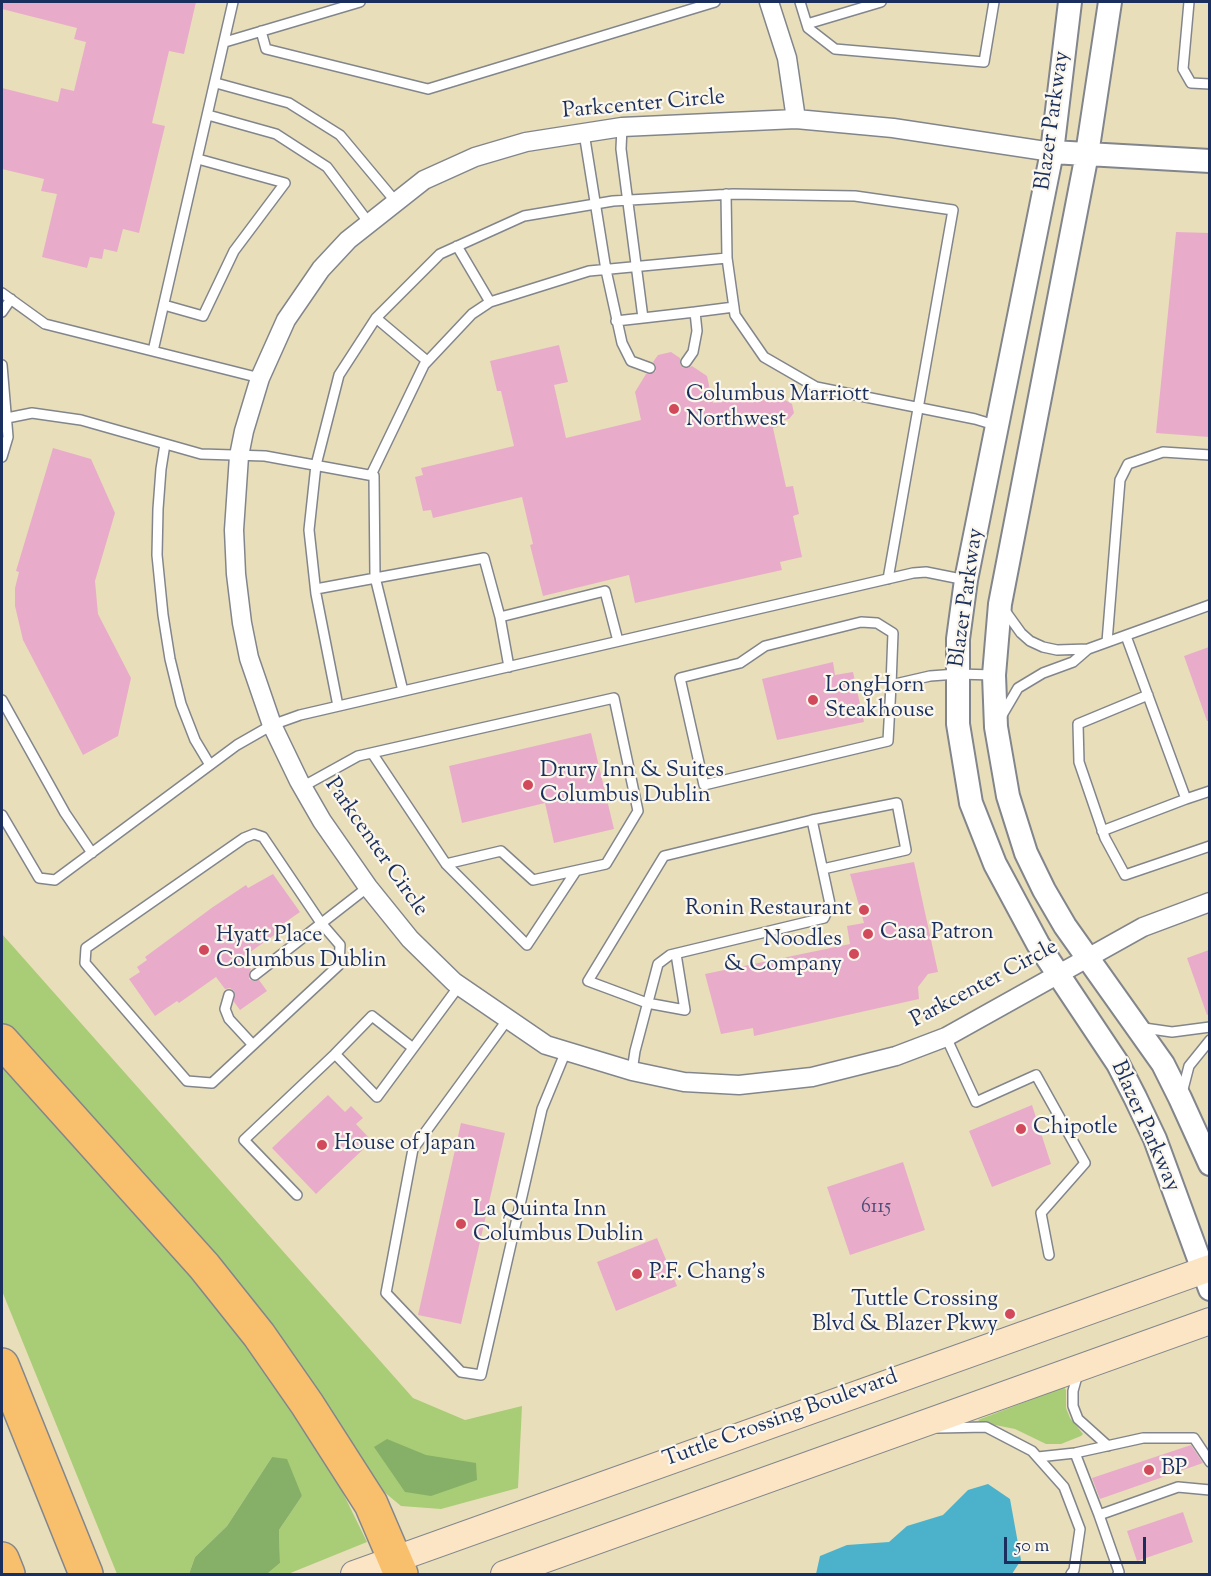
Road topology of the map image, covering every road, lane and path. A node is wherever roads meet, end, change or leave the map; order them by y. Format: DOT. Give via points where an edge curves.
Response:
graph roads {
  1 [pos="233,2"];
  2 [pos="360,2"];
  3 [pos="715,2"];
  4 [pos="769,2"];
  5 [pos="800,2"];
  6 [pos="881,2"];
  7 [pos="994,2"];
  8 [pos="1070,2"];
  9 [pos="1110,2"];
  10 [pos="1189,2"];
  11 [pos="807,24"];
  12 [pos="261,31"];
  13 [pos="225,42"];
  14 [pos="216,83"];
  15 [pos="1209,84"];
  16 [pos="208,115"];
  17 [pos="795,119"];
  18 [pos="622,127"];
  19 [pos="584,133"];
  20 [pos="1052,152"];
  21 [pos="1087,154"];
  22 [pos="198,159"];
  23 [pos="1209,161"];
  24 [pos="726,194"];
  25 [pos="627,200"];
  26 [pos="396,202"];
  27 [pos="596,204"];
  28 [pos="369,223"];
  29 [pos="457,246"];
  30 [pos="727,258"];
  31 [pos="636,267"];
  32 [pos="606,270"];
  33 [pos="2,293"];
  34 [pos="11,299"];
  35 [pos="490,302"];
  36 [pos="164,305"];
  37 [pos="734,307"];
  38 [pos="2,312"];
  39 [pos="694,312"];
  40 [pos="376,318"];
  41 [pos="643,318"];
  42 [pos="616,321"];
  43 [pos="153,351"];
  44 [pos="427,362"];
  45 [pos="686,362"];
  46 [pos="2,365"];
  47 [pos="650,368"];
  48 [pos="260,378"];
  49 [pos="919,408"];
  50 [pos="4,418"];
  51 [pos="998,426"];
  52 [pos="165,444"];
  53 [pos="1209,455"];
  54 [pos="239,456"];
  55 [pos="2,457"];
  56 [pos="316,465"];
  57 [pos="370,475"];
  58 [pos="375,577"];
  59 [pos="888,579"];
  60 [pos="966,580"];
  61 [pos="316,589"];
  62 [pos="1000,604"];
  63 [pos="1209,605"];
  64 [pos="500,617"];
  65 [pos="1126,636"];
  66 [pos="618,641"];
  67 [pos="1107,642"];
  68 [pos="1088,649"];
  69 [pos="509,667"];
  70 [pos="957,674"];
  71 [pos="994,675"];
  72 [pos="891,685"];
  73 [pos="403,691"];
  74 [pos="1148,695"];
  75 [pos="2,700"];
  76 [pos="338,706"];
  77 [pos="272,725"];
  78 [pos="996,727"];
  79 [pos="372,753"];
  80 [pos="210,765"];
  81 [pos="302,787"];
  82 [pos="1209,791"];
  83 [pos="1186,799"];
  84 [pos="2,815"];
  85 [pos="812,820"];
  86 [pos="1102,831"];
  87 [pos="1209,846"];
  88 [pos="92,853"];
  89 [pos="446,864"];
  90 [pos="823,869"];
  91 [pos="576,871"];
  92 [pos="368,887"];
  93 [pos="1209,902"];
  94 [pos="321,923"];
  95 [pos="676,954"];
  96 [pos="1087,958"];
  97 [pos="255,975"];
  98 [pos="1059,975"];
  99 [pos="459,986"];
  100 [pos="230,995"];
  101 [pos="647,1003"];
  102 [pos="508,1019"];
  103 [pos="1137,1026"];
  104 [pos="1209,1027"];
  105 [pos="946,1037"];
  106 [pos="1209,1040"];
  107 [pos="2,1041"];
  108 [pos="253,1045"];
  109 [pos="413,1048"];
  110 [pos="566,1051"];
  111 [pos="335,1054"];
  112 [pos="632,1071"];
  113 [pos="1180,1098"];
  114 [pos="1209,1164"];
  115 [pos="297,1195"];
  116 [pos="1049,1255"];
  117 [pos="1207,1275"];
  118 [pos="1209,1321"];
  119 [pos="2,1365"];
  120 [pos="1079,1369"];
  121 [pos="914,1428"];
  122 [pos="1108,1446"];
  123 [pos="1075,1452"];
  124 [pos="1038,1457"];
  125 [pos="1209,1462"];
  126 [pos="1209,1490"];
  127 [pos="1099,1515"];
  128 [pos="2,1559"];
  129 [pos="398,1567"];
  130 [pos="8,1575"];
  131 [pos="86,1575"];
  132 [pos="354,1575"];
  133 [pos="504,1575"];
  134 [pos="1071,1575"];
  135 [pos="1118,1575"];
  1 -- 13 [label="lane"];
  2 -- 12 [label="lane"];
  3 -- 12 [label="lane" via="428,89 266,49"];
  4 -- 17 [label="street" via="787,58"];
  5 -- 11 [label="lane"];
  6 -- 11 [label="lane"];
  7 -- 11 [label="lane" via="984,62 835,49"];
  8 -- 20 [label="street, Blazer Parkway"];
  9 -- 21 [label="street, Blazer Parkway"];
  10 -- 15 [label="lane" via="1183,69 1191,83"];
  12 -- 13 [label="lane"];
  13 -- 14 [label="lane"];
  14 -- 16 [label="lane"];
  14 -- 26 [label="lane" via="289,103 340,135"];
  16 -- 22 [label="lane"];
  16 -- 28 [label="lane" via="276,134 310,156 327,168"];
  17 -- 18 [label="street, Parkcenter Circle"];
  17 -- 20 [label="street, Parkcenter Circle" via="893,128"];
  18 -- 19 [label="street, Parkcenter Circle"];
  18 -- 25 [label="lane"];
  19 -- 26 [label="street, Parkcenter Circle" via="526,142 475,157 424,180"];
  19 -- 27 [label="lane"];
  20 -- 21 [label="street"];
  20 -- 51 [label="street, Blazer Parkway"];
  21 -- 23 [label="street"];
  21 -- 62 [label="street, Blazer Parkway"];
  22 -- 36 [label="lane"];
  22 -- 36 [label="lane" via="285,183 234,251 203,316"];
  24 -- 25 [label="lane"];
  24 -- 30 [label="lane"];
  24 -- 49 [label="lane" via="855,196 953,210"];
  25 -- 27 [label="lane"];
  25 -- 31 [label="lane"];
  26 -- 28 [label="street, Parkcenter Circle"];
  27 -- 29 [label="lane" via="524,216"];
  27 -- 32 [label="lane"];
  28 -- 48 [label="street, Parkcenter Circle" via="321,269 286,320"];
  29 -- 35 [label="lane"];
  29 -- 40 [label="lane" via="440,254"];
  30 -- 31 [label="lane"];
  30 -- 37 [label="lane"];
  31 -- 32 [label="lane"];
  31 -- 41 [label="lane"];
  32 -- 35 [label="lane" via="589,271"];
  32 -- 42 [label="lane"];
  33 -- 34 [label="lane"];
  34 -- 38 [label="lane"];
  34 -- 43 [label="lane" via="45,324"];
  35 -- 44 [label="lane" via="472,314"];
  36 -- 43 [label="lane"];
  37 -- 39 [label="lane"];
  37 -- 49 [label="lane" via="735,315 764,357 816,387"];
  39 -- 41 [label="lane"];
  39 -- 45 [label="lane" via="697,331 693,352"];
  40 -- 44 [label="lane"];
  40 -- 56 [label="lane" via="339,375"];
  41 -- 42 [label="lane"];
  42 -- 47 [label="lane" via="631,361"];
  43 -- 48 [label="lane"];
  44 -- 57 [label="lane"];
  46 -- 50 [label="lane"];
  48 -- 54 [label="street, Parkcenter Circle"];
  49 -- 51 [label="lane"];
  49 -- 59 [label="lane"];
  50 -- 52 [label="lane" via="32,413 81,420"];
  50 -- 55 [label="lane" via="8,437"];
  51 -- 60 [label="street, Blazer Parkway"];
  52 -- 54 [label="lane" via="201,454"];
  52 -- 80 [label="lane" via="158,509 163,615 181,704"];
  53 -- 67 [label="lane" via="1163,452 1128,464 1120,480"];
  54 -- 56 [label="lane" via="265,456"];
  54 -- 77 [label="street, Parkcenter Circle" via="234,530 242,623 249,658"];
  56 -- 57 [label="lane"];
  56 -- 61 [label="lane" via="309,530"];
  57 -- 58 [label="lane" via="374,476"];
  58 -- 61 [label="lane"];
  58 -- 64 [label="lane" via="484,558"];
  58 -- 73 [label="lane"];
  59 -- 60 [label="lane" via="926,572"];
  59 -- 66 [label="lane"];
  60 -- 70 [label="street, Blazer Parkway"];
  61 -- 76 [label="lane"];
  62 -- 68 [label="lane" via="1021,633 1036,644 1057,650"];
  62 -- 71 [label="street, Blazer Parkway"];
  63 -- 65 [label="lane"];
  64 -- 66 [label="lane" via="605,591"];
  64 -- 69 [label="lane"];
  65 -- 67 [label="lane"];
  65 -- 74 [label="lane"];
  66 -- 69 [label="lane"];
  67 -- 68 [label="lane"];
  68 -- 78 [label="lane" via="1073,662 1018,688"];
  69 -- 73 [label="lane"];
  70 -- 71 [label="lane"];
  70 -- 72 [label="lane"];
  70 -- 98 [label="street, Blazer Parkway" via="958,724 971,804 995,864"];
  71 -- 78 [label="street, Blazer Parkway"];
  72 -- 72 [label="lane" via="888,741 704,785 680,678 740,663 765,646 861,622 877,623 893,633"];
  73 -- 76 [label="lane"];
  74 -- 83 [label="lane"];
  74 -- 86 [label="lane" via="1078,724 1079,762"];
  75 -- 88 [label="lane"];
  76 -- 77 [label="lane"];
  77 -- 80 [label="lane"];
  77 -- 81 [label="street, Parkcenter Circle"];
  78 -- 96 [label="street, Blazer Parkway" via="1008,796 1026,853 1044,890"];
  79 -- 81 [label="lane" via="358,756"];
  79 -- 89 [label="lane"];
  79 -- 91 [label="lane" via="614,698 638,811 606,864"];
  80 -- 88 [label="lane"];
  81 -- 92 [label="street, Parkcenter Circle"];
  82 -- 83 [label="lane"];
  83 -- 86 [label="lane"];
  84 -- 88 [label="lane" via="39,878 55,880"];
  85 -- 90 [label="lane"];
  85 -- 90 [label="lane" via="897,803 906,850"];
  85 -- 101 [label="lane" via="664,856 588,981"];
  86 -- 87 [label="lane" via="1125,875"];
  89 -- 91 [label="lane" via="501,851 533,880"];
  89 -- 91 [label="lane" via="527,945"];
  90 -- 95 [label="lane" via="830,904 824,918"];
  92 -- 94 [label="lane"];
  92 -- 99 [label="street, Parkcenter Circle" via="410,939"];
  93 -- 96 [label="street, Parkcenter Circle" via="1143,927"];
  94 -- 97 [label="lane"];
  94 -- 108 [label="lane" via="340,945 339,965"];
  94 -- 108 [label="lane" via="263,837 254,834 86,948 85,963 187,1081 212,1083"];
  95 -- 101 [label="lane" via="658,964"];
  95 -- 101 [label="lane" via="686,1010"];
  96 -- 98 [label="street, Parkcenter Circle"];
  96 -- 103 [label="street, Blazer Parkway"];
  98 -- 105 [label="street, Parkcenter Circle"];
  98 -- 117 [label="street, Blazer Parkway" via="1118,1064 1135,1097"];
  99 -- 102 [label="street, Parkcenter Circle"];
  99 -- 109 [label="lane"];
  100 -- 108 [label="lane" via="225,1009 229,1019"];
  101 -- 112 [label="lane"];
  102 -- 110 [label="street, Parkcenter Circle" via="546,1045"];
  102 -- 110 [label="lane" via="413,1149 386,1293 461,1372 481,1375 542,1109"];
  103 -- 104 [label="lane" via="1172,1032"];
  103 -- 113 [label="street, Blazer Parkway"];
  105 -- 112 [label="street, Parkcenter Circle" via="897,1056 812,1077 739,1085 684,1082"];
  105 -- 116 [label="lane" via="976,1102 1036,1075 1085,1163 1041,1213"];
  106 -- 113 [label="lane" via="1189,1066"];
  107 -- 129 [label="highway" via="204,1266 259,1335 371,1504"];
  109 -- 111 [label="lane" via="372,1016"];
  109 -- 111 [label="lane" via="377,1096"];
  110 -- 112 [label="street, Parkcenter Circle"];
  111 -- 115 [label="lane" via="244,1140"];
  113 -- 114 [label="street, Blazer Parkway"];
  117 -- 129 [label="main road, Tuttle Crossing Boulevard"];
  118 -- 120 [label="main road"];
  119 -- 131 [label="highway"];
  120 -- 121 [label="main road"];
  120 -- 122 [label="lane" via="1073,1406 1078,1419"];
  121 -- 124 [label="lane" via="986,1427"];
  121 -- 133 [label="main road"];
  122 -- 123 [label="lane"];
  122 -- 125 [label="lane" via="1143,1438 1194,1438"];
  123 -- 124 [label="lane"];
  123 -- 127 [label="lane"];
  124 -- 134 [label="lane" via="1064,1487 1080,1528"];
  126 -- 127 [label="lane" via="1178,1487"];
  127 -- 135 [label="lane"];
  128 -- 130 [label="highway"];
  129 -- 132 [label="main road, Tuttle Crossing Boulevard"];
}
